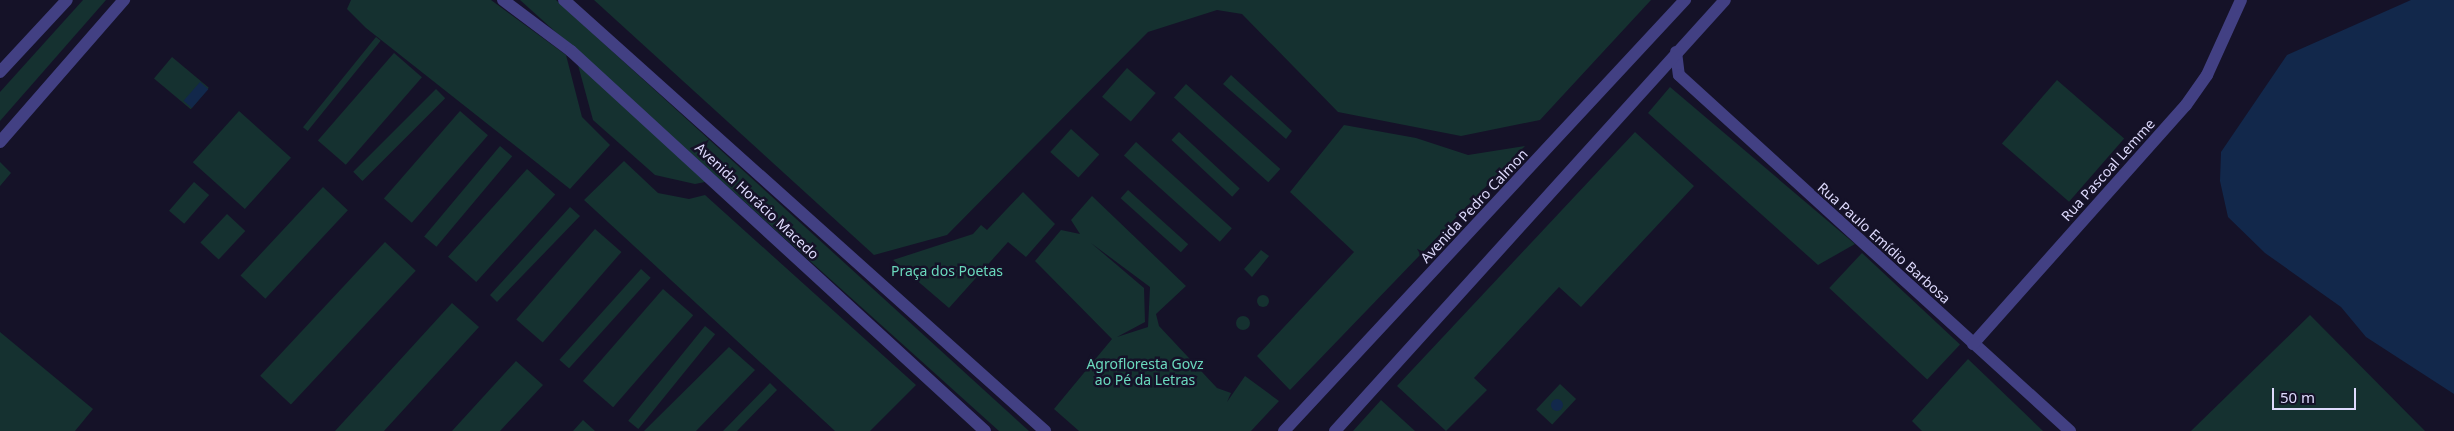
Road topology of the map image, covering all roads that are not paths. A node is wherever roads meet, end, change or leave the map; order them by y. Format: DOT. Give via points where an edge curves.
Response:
graph roads {
  1 [pos="66,0"];
  2 [pos="124,0"];
  3 [pos="503,0"];
  4 [pos="564,0"];
  5 [pos="1685,0"];
  6 [pos="1725,0"];
  7 [pos="2241,0"];
  8 [pos="1676,52"];
  9 [pos="0,72"];
  10 [pos="1654,74"];
  11 [pos="1679,75"];
  12 [pos="0,142"];
  13 [pos="1973,344"];
  14 [pos="985,431"];
  15 [pos="1045,431"];
  16 [pos="1284,431"];
  17 [pos="1335,431"];
  18 [pos="2070,431"];
  1 -- 9 [label="street"];
  2 -- 12 [label="street"];
  3 -- 14 [label="street, Avenida Horácio Macedo" via="572,51"];
  4 -- 15 [label="street, Avenida Horácio Macedo"];
  5 -- 16 [label="street, Avenida Pedro Calmon"];
  6 -- 8 [label="street"];
  7 -- 13 [label="street, Rua Pascoal Lemme" via="2208,75 2186,105"];
  8 -- 10 [label="street"];
  8 -- 11 [label="street"];
  10 -- 11 [label="street"];
  10 -- 17 [label="street"];
  11 -- 13 [label="street, Rua Paulo Emídio Barbosa"];
  13 -- 18 [label="street, Rua Paulo Emídio Barbosa"];
}
